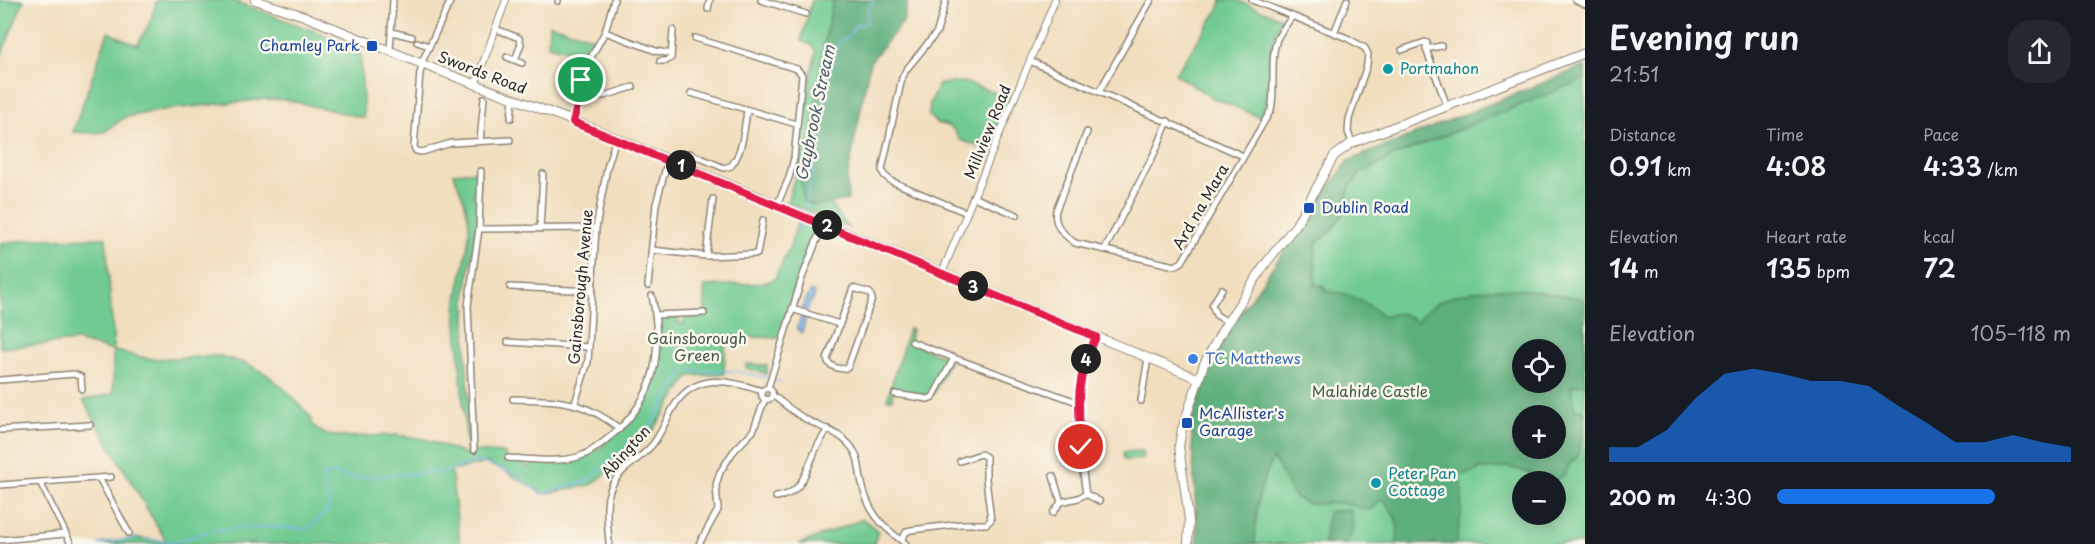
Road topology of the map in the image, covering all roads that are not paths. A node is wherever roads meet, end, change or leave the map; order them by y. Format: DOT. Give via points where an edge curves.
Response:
graph roads {
  1 [pos="255,0"];
  2 [pos="393,0"];
  3 [pos="451,0"];
  4 [pos="506,0"];
  5 [pos="614,0"];
  6 [pos="710,0"];
  7 [pos="761,0"];
  8 [pos="946,0"];
  9 [pos="1055,0"];
  10 [pos="1151,0"];
  11 [pos="1252,0"];
  12 [pos="1347,0"];
  13 [pos="1576,0"];
  14 [pos="265,2"];
  15 [pos="1585,4"];
  16 [pos="708,9"];
  17 [pos="806,14"];
  18 [pos="1292,16"];
  19 [pos="496,29"];
  20 [pos="673,30"];
  21 [pos="392,32"];
  22 [pos="605,32"];
  23 [pos="1334,33"];
  24 [pos="695,38"];
  25 [pos="429,46"];
  26 [pos="1441,46"];
  27 [pos="1426,49"];
  28 [pos="1402,50"];
  29 [pos="390,51"];
  30 [pos="1585,53"];
  31 [pos="671,54"];
  32 [pos="507,57"];
  33 [pos="515,60"];
  34 [pos="660,61"];
  35 [pos="1030,61"];
  36 [pos="522,63"];
  37 [pos="422,64"];
  38 [pos="475,85"];
  39 [pos="633,87"];
  40 [pos="1100,90"];
  41 [pos="581,91"];
  42 [pos="691,93"];
  43 [pos="484,98"];
  44 [pos="513,99"];
  45 [pos="1447,106"];
  46 [pos="747,111"];
  47 [pos="511,118"];
  48 [pos="1168,121"];
  49 [pos="573,122"];
  50 [pos="796,124"];
  51 [pos="1087,132"];
  52 [pos="616,138"];
  53 [pos="510,140"];
  54 [pos="480,141"];
  55 [pos="1352,143"];
  56 [pos="689,153"];
  57 [pos="1243,156"];
  58 [pos="668,160"];
  59 [pos="481,171"];
  60 [pos="543,174"];
  61 [pos="974,197"];
  62 [pos="713,200"];
  63 [pos="777,205"];
  64 [pos="967,213"];
  65 [pos="1017,215"];
  66 [pos="763,220"];
  67 [pos="823,224"];
  68 [pos="596,228"];
  69 [pos="479,229"];
  70 [pos="540,229"];
  71 [pos="1105,249"];
  72 [pos="652,250"];
  73 [pos="706,256"];
  74 [pos="942,273"];
  75 [pos="648,286"];
  76 [pos="510,287"];
  77 [pos="1222,289"];
  78 [pos="592,291"];
  79 [pos="652,296"];
  80 [pos="792,309"];
  81 [pos="704,313"];
  82 [pos="655,315"];
  83 [pos="1228,322"];
  84 [pos="839,324"];
  85 [pos="1096,337"];
  86 [pos="508,342"];
  87 [pos="912,342"];
  88 [pos="589,347"];
  89 [pos="954,358"];
  90 [pos="1148,358"];
  91 [pos="1198,379"];
  92 [pos="0,380"];
  93 [pos="767,387"];
  94 [pos="82,389"];
  95 [pos="895,394"];
  96 [pos="772,395"];
  97 [pos="513,399"];
  98 [pos="765,399"];
  99 [pos="1141,401"];
  100 [pos="1077,402"];
  101 [pos="575,403"];
  102 [pos="90,425"];
  103 [pos="620,429"];
  104 [pos="828,429"];
  105 [pos="0,430"];
  106 [pos="474,450"];
  107 [pos="508,458"];
  108 [pos="960,461"];
  109 [pos="1053,476"];
  110 [pos="111,477"];
  111 [pos="99,478"];
  112 [pos="40,482"];
  113 [pos="0,485"];
  114 [pos="1086,494"];
  115 [pos="776,497"];
  116 [pos="1099,501"];
  117 [pos="1061,502"];
  118 [pos="1053,513"];
  119 [pos="129,533"];
  120 [pos="65,534"];
  121 [pos="0,540"];
  122 [pos="904,542"];
  123 [pos="71,544"];
  124 [pos="609,544"];
  125 [pos="699,544"];
  126 [pos="1188,544"];
  1 -- 14 [label="main road, Swords Road"];
  2 -- 21 [label="street"];
  3 -- 25 [label="street"];
  4 -- 19 [label="street"];
  5 -- 22 [label="street"];
  6 -- 16 [label="street"];
  7 -- 17 [label="street"];
  8 -- 64 [label="street" via="937,32 902,78 882,170 891,181"];
  9 -- 35 [label="street, Millview Road"];
  10 -- 40 [label="street"];
  11 -- 18 [label="street"];
  12 -- 23 [label="street"];
  13 -- 15 [label="street"];
  14 -- 29 [label="main road, Swords Road"];
  18 -- 23 [label="street"];
  18 -- 57 [label="street, Ard na Mara" via="1275,50 1271,110"];
  19 -- 33 [label="street" via="519,38 521,44"];
  19 -- 38 [label="street"];
  20 -- 31 [label="street"];
  21 -- 25 [label="street"];
  21 -- 29 [label="street"];
  22 -- 31 [label="street"];
  22 -- 41 [label="street" via="584,70"];
  23 -- 55 [label="street" via="1362,45 1368,54 1349,119"];
  24 -- 50 [label="street" via="797,69 802,80"];
  25 -- 37 [label="street"];
  26 -- 27 [label="street"];
  27 -- 28 [label="street" via="1425,42"];
  27 -- 45 [label="street"];
  29 -- 37 [label="main road, Swords Road"];
  30 -- 45 [label="main road"];
  31 -- 34 [label="street" via="669,61"];
  32 -- 33 [label="street"];
  33 -- 36 [label="street"];
  35 -- 40 [label="street, Ard na Mara"];
  35 -- 61 [label="street, Millview Road"];
  37 -- 38 [label="main road, Swords Road"];
  37 -- 54 [label="street" via="416,151"];
  38 -- 44 [label="main road, Swords Road"];
  39 -- 41 [label="street" via="604,96"];
  40 -- 48 [label="street, Ard na Mara"];
  41 -- 49 [label="street"];
  42 -- 46 [label="street"];
  43 -- 54 [label="street"];
  44 -- 47 [label="street"];
  44 -- 49 [label="main road, Swords Road"];
  45 -- 55 [label="main road"];
  46 -- 50 [label="street"];
  46 -- 56 [label="street" via="739,151 731,166 724,168"];
  48 -- 57 [label="street, Ard na Mara"];
  48 -- 71 [label="street"];
  49 -- 52 [label="main road, Swords Road"];
  50 -- 63 [label="street" via="792,169"];
  51 -- 71 [label="street, Ard na Mara" via="1055,217 1064,234 1075,243"];
  52 -- 58 [label="main road, Swords Road"];
  52 -- 68 [label="street, Gainsborough Avenue"];
  53 -- 54 [label="street"];
  55 -- 83 [label="main road" via="1334,156 1296,225"];
  57 -- 71 [label="street, Ard na Mara" via="1182,262 1175,266"];
  58 -- 63 [label="main road, Swords Road"];
  58 -- 72 [label="street" via="656,204"];
  59 -- 69 [label="street"];
  60 -- 70 [label="street"];
  61 -- 64 [label="street, Millview Road"];
  61 -- 65 [label="street"];
  62 -- 73 [label="street"];
  63 -- 67 [label="main road, Swords Road"];
  64 -- 74 [label="street, Millview Road"];
  66 -- 73 [label="street" via="757,254"];
  67 -- 74 [label="main road, Swords Road"];
  67 -- 80 [label="street"];
  68 -- 70 [label="street"];
  68 -- 78 [label="street, Gainsborough Avenue"];
  69 -- 70 [label="street"];
  69 -- 106 [label="street" via="468,306"];
  72 -- 73 [label="street"];
  72 -- 75 [label="street"];
  74 -- 85 [label="main road, Swords Road"];
  76 -- 78 [label="street"];
  77 -- 83 [label="street" via="1212,305 1216,315"];
  78 -- 88 [label="street, Gainsborough Avenue"];
  79 -- 82 [label="street"];
  80 -- 84 [label="street"];
  80 -- 93 [label="street"];
  81 -- 82 [label="street"];
  82 -- 103 [label="street" via="656,359 652,379 634,415"];
  83 -- 91 [label="main road"];
  84 -- 84 [label="street" via="853,288 870,293 873,299 845,369 830,365 827,359"];
  85 -- 90 [label="main road, Swords Road"];
  85 -- 100 [label="street" via="1083,365"];
  86 -- 88 [label="street"];
  87 -- 89 [label="street"];
  88 -- 101 [label="street, Gainsborough Avenue"];
  89 -- 95 [label="street" via="933,397"];
  89 -- 100 [label="street"];
  90 -- 91 [label="main road, Swords Road"];
  90 -- 99 [label="street"];
  91 -- 126 [label="main road" via="1179,446 1190,520"];
  92 -- 94 [label="street" via="74,374 81,377"];
  93 -- 96 [label="street"];
  93 -- 98 [label="street" via="762,396"];
  93 -- 124 [label="street, Abington" via="710,381 682,396 647,452 617,477 609,490"];
  96 -- 98 [label="street"];
  96 -- 104 [label="street" via="802,417"];
  97 -- 101 [label="street"];
  98 -- 125 [label="street" via="753,431 720,472 716,484 717,510"];
  100 -- 114 [label="street"];
  101 -- 103 [label="street"];
  102 -- 105 [label="street"];
  103 -- 107 [label="street" via="577,457"];
  104 -- 115 [label="street" via="804,480 790,493"];
  104 -- 122 [label="street" via="854,450 871,511"];
  108 -- 122 [label="street" via="981,454 986,457 992,520 986,524 907,531"];
  109 -- 117 [label="street"];
  110 -- 111 [label="street"];
  111 -- 112 [label="street"];
  111 -- 119 [label="street"];
  112 -- 113 [label="street"];
  112 -- 120 [label="street"];
  114 -- 116 [label="street"];
  114 -- 117 [label="street"];
  117 -- 118 [label="street"];
  120 -- 121 [label="street"];
  120 -- 123 [label="street"];
}
